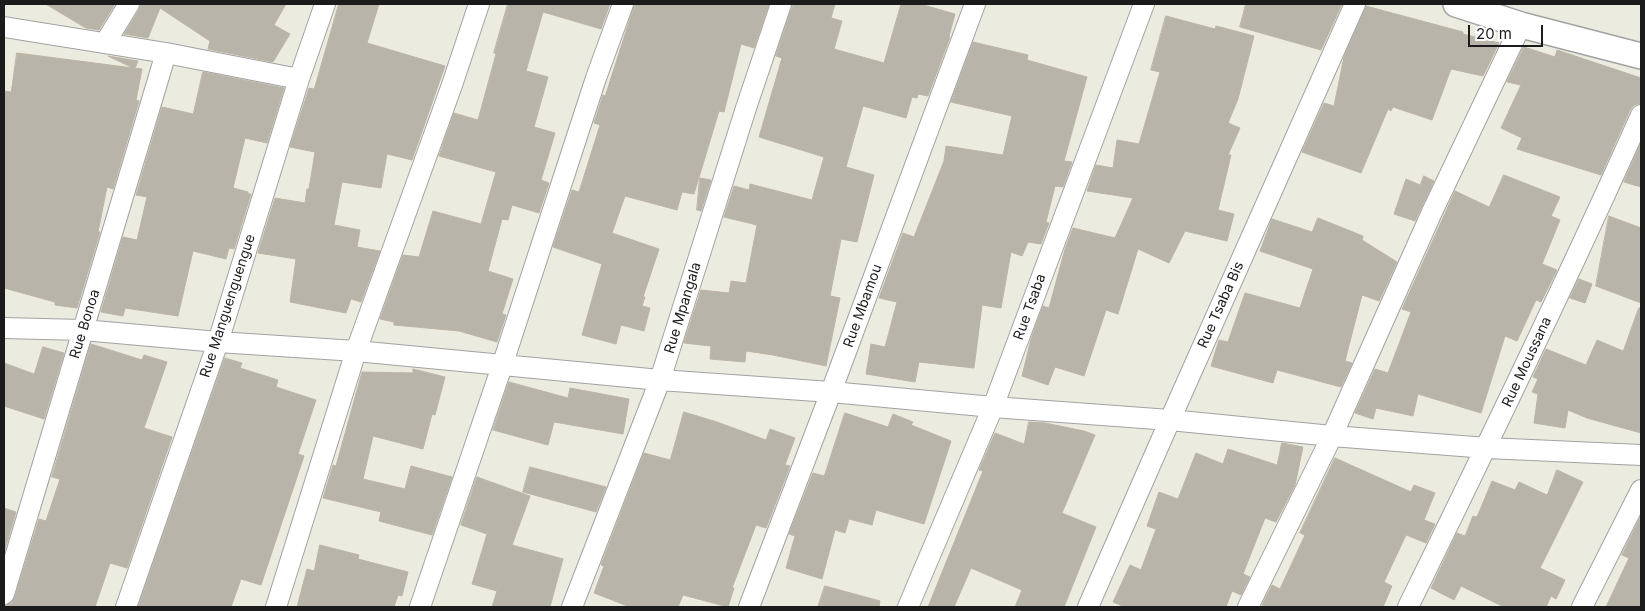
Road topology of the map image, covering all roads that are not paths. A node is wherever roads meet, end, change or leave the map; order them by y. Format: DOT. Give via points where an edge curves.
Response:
graph roads {
  1 [pos="129,4"];
  2 [pos="325,4"];
  3 [pos="479,4"];
  4 [pos="623,4"];
  5 [pos="781,4"];
  6 [pos="975,4"];
  7 [pos="1144,4"];
  8 [pos="1355,4"];
  9 [pos="1456,4"];
  10 [pos="1521,25"];
  11 [pos="4,29"];
  12 [pos="105,43"];
  13 [pos="166,53"];
  14 [pos="1641,56"];
  15 [pos="300,80"];
  16 [pos="1641,115"];
  17 [pos="4,328"];
  18 [pos="82,330"];
  19 [pos="218,342"];
  20 [pos="356,351"];
  21 [pos="502,366"];
  22 [pos="660,380"];
  23 [pos="831,392"];
  24 [pos="993,407"];
  25 [pos="1170,420"];
  26 [pos="1332,436"];
  27 [pos="1487,448"];
  28 [pos="1641,454"];
  29 [pos="1641,490"];
  30 [pos="4,594"];
  31 [pos="126,607"];
  32 [pos="276,607"];
  33 [pos="420,607"];
  34 [pos="572,607"];
  35 [pos="748,607"];
  36 [pos="908,607"];
  37 [pos="1088,607"];
  38 [pos="1248,607"];
  39 [pos="1408,607"];
  40 [pos="1582,607"];
  1 -- 12 [label="street"];
  2 -- 15 [label="street, Rue Manguenguengue"];
  3 -- 20 [label="street"];
  4 -- 21 [label="street"];
  5 -- 22 [label="street, Rue Mpangala"];
  6 -- 23 [label="street, Rue Mbamou"];
  7 -- 24 [label="street, Rue Tsaba"];
  8 -- 25 [label="street, Rue Tsaba Bis"];
  9 -- 10 [label="street"];
  10 -- 14 [label="street"];
  10 -- 26 [label="street" via="1432,212"];
  11 -- 12 [label="street"];
  12 -- 13 [label="street"];
  13 -- 15 [label="street"];
  13 -- 18 [label="street, Rue Bonoa"];
  15 -- 19 [label="street, Rue Manguenguengue"];
  16 -- 27 [label="street, Rue Moussana"];
  17 -- 18 [label="street"];
  18 -- 19 [label="street"];
  18 -- 30 [label="street, Rue Bonoa"];
  19 -- 20 [label="street"];
  19 -- 31 [label="street, Rue Manguenguengue"];
  20 -- 21 [label="street"];
  20 -- 32 [label="street"];
  21 -- 22 [label="street"];
  21 -- 33 [label="street"];
  22 -- 23 [label="street"];
  22 -- 34 [label="street, Rue Mpangala"];
  23 -- 24 [label="street"];
  23 -- 35 [label="street, Rue Mbamou"];
  24 -- 25 [label="street"];
  24 -- 36 [label="street, Rue Tsaba"];
  25 -- 26 [label="street"];
  25 -- 37 [label="street, Rue Tsaba Bis"];
  26 -- 27 [label="street"];
  26 -- 38 [label="street"];
  27 -- 28 [label="street"];
  27 -- 39 [label="street, Rue Moussana"];
  29 -- 40 [label="street"];
}
